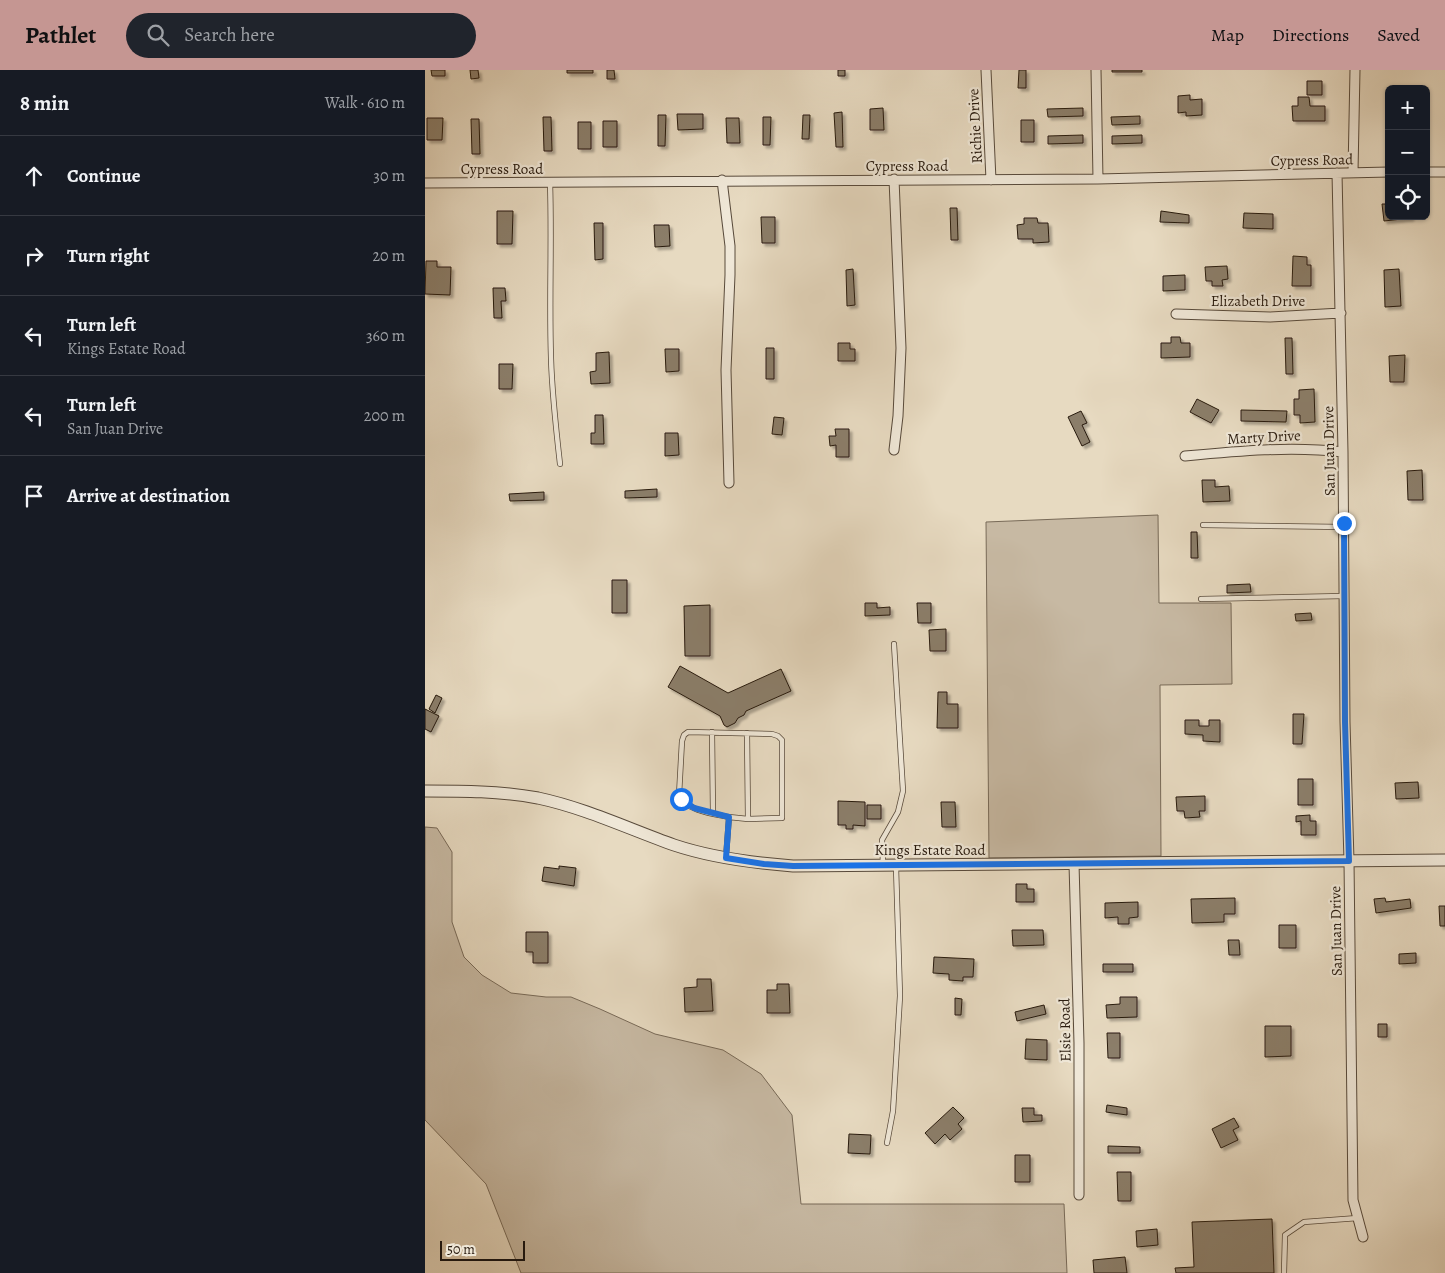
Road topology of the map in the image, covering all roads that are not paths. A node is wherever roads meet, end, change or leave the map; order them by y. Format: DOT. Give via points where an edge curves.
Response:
graph roads {
  1 [pos="986,70"];
  2 [pos="1096,70"];
  3 [pos="1355,70"];
  4 [pos="1353,172"];
  5 [pos="1385,172"];
  6 [pos="1430,172"];
  7 [pos="1445,172"];
  8 [pos="1337,173"];
  9 [pos="894,179"];
  10 [pos="1098,179"];
  11 [pos="722,180"];
  12 [pos="991,180"];
  13 [pos="550,182"];
  14 [pos="425,183"];
  15 [pos="1341,313"];
  16 [pos="1175,314"];
  17 [pos="894,450"];
  18 [pos="1343,452"];
  19 [pos="1185,456"];
  20 [pos="560,464"];
  21 [pos="729,483"];
  22 [pos="1203,526"];
  23 [pos="1344,527"];
  24 [pos="1344,596"];
  25 [pos="1201,600"];
  26 [pos="894,644"];
  27 [pos="712,732"];
  28 [pos="747,733"];
  29 [pos="425,792"];
  30 [pos="713,814"];
  31 [pos="729,817"];
  32 [pos="748,819"];
  33 [pos="726,858"];
  34 [pos="1445,860"];
  35 [pos="1349,861"];
  36 [pos="1074,864"];
  37 [pos="883,865"];
  38 [pos="896,865"];
  39 [pos="887,1144"];
  40 [pos="1079,1195"];
  41 [pos="1358,1218"];
  42 [pos="1363,1237"];
  43 [pos="1284,1273"];
  1 -- 12 [label="street, Richie Drive"];
  2 -- 10 [label="street"];
  3 -- 4 [label="street"];
  4 -- 5 [label="street, Cypress Road"];
  4 -- 8 [label="street, Cypress Road"];
  6 -- 7 [label="street"];
  8 -- 10 [label="street, Cypress Road"];
  8 -- 15 [label="street, San Juan Drive"];
  9 -- 11 [label="street, Cypress Road"];
  9 -- 12 [label="street, Cypress Road"];
  9 -- 17 [label="street" via="901,348"];
  10 -- 12 [label="street, Cypress Road"];
  11 -- 13 [label="street, Cypress Road"];
  11 -- 21 [label="street" via="730,246 726,370"];
  13 -- 14 [label="street, Cypress Road"];
  13 -- 20 [label="lane" via="551,356"];
  15 -- 16 [label="street, Elizabeth Drive" via="1270,317"];
  15 -- 18 [label="street, San Juan Drive"];
  18 -- 19 [label="street, Marty Drive" via="1293,449"];
  18 -- 23 [label="street, San Juan Drive"];
  22 -- 23 [label="lane"];
  23 -- 24 [label="street, San Juan Drive"];
  24 -- 25 [label="lane"];
  24 -- 35 [label="street, San Juan Drive"];
  26 -- 37 [label="lane" via="903,791 898,812 882,840"];
  27 -- 28 [label="lane"];
  27 -- 30 [label="lane"];
  27 -- 30 [label="lane" via="688,732 684,735 679,795 686,804"];
  28 -- 32 [label="lane"];
  28 -- 32 [label="lane" via="772,734 782,740 783,814 780,819"];
  29 -- 33 [label="street, Kings Estate Road" via="487,791 539,798 676,846"];
  30 -- 31 [label="lane"];
  31 -- 32 [label="lane"];
  31 -- 33 [label="lane"];
  33 -- 37 [label="street, Kings Estate Road" via="793,866"];
  34 -- 35 [label="street, Kings Estate Road"];
  35 -- 36 [label="street, Kings Estate Road"];
  35 -- 41 [label="street, San Juan Drive" via="1353,1200"];
  36 -- 38 [label="street, Kings Estate Road"];
  36 -- 40 [label="street, Elsie Road"];
  37 -- 38 [label="street, Kings Estate Road"];
  38 -- 39 [label="lane" via="900,996 893,1111"];
  41 -- 42 [label="street, San Juan Drive"];
  41 -- 43 [label="lane" via="1304,1222 1285,1235"];
}
